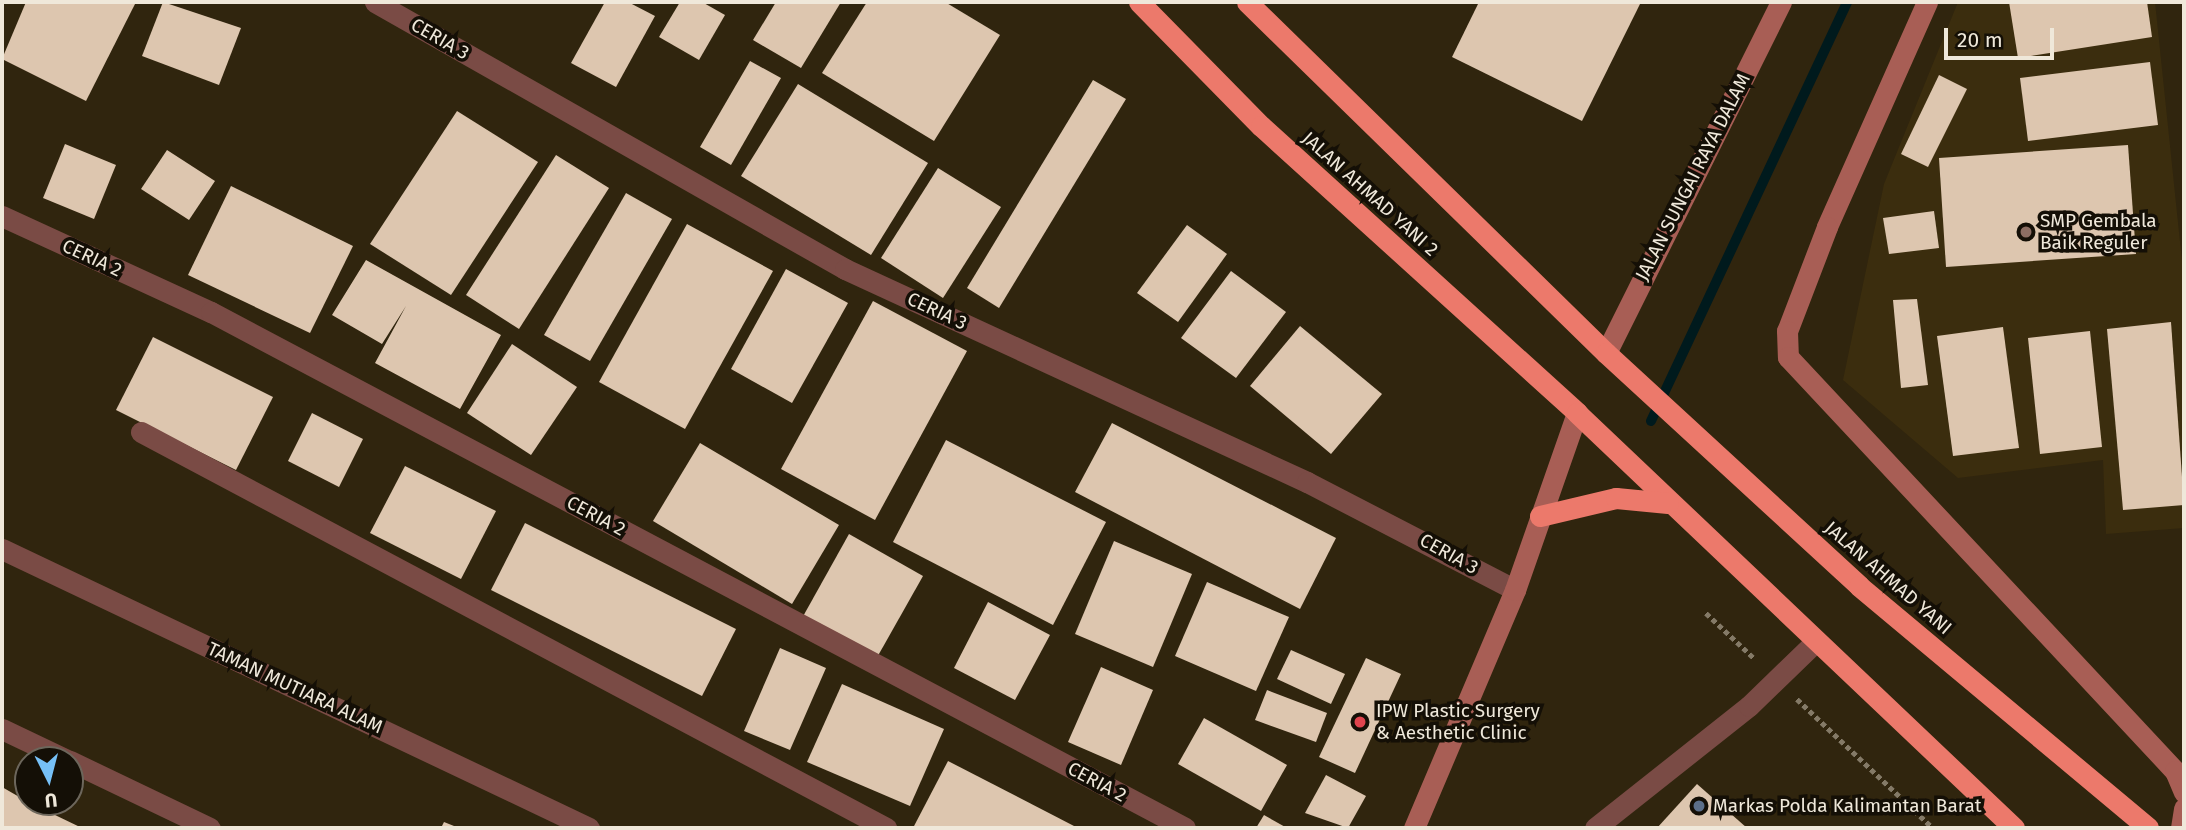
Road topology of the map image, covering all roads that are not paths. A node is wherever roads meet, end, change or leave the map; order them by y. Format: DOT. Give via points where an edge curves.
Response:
graph roads {
  1 [pos="375,2"];
  2 [pos="1139,2"];
  3 [pos="1247,2"];
  4 [pos="1781,2"];
  5 [pos="1927,2"];
  6 [pos="2,216"];
  7 [pos="1606,353"];
  8 [pos="1577,413"];
  9 [pos="141,432"];
  10 [pos="1668,503"];
  11 [pos="1540,516"];
  12 [pos="2,549"];
  13 [pos="1515,590"];
  14 [pos="1814,643"];
  15 [pos="2,729"];
  16 [pos="38,746"];
  17 [pos="84,768"];
  18 [pos="2184,792"];
  19 [pos="2184,808"];
  20 [pos="210,828"];
  21 [pos="589,828"];
  22 [pos="886,828"];
  23 [pos="1185,828"];
  24 [pos="1414,828"];
  25 [pos="1595,828"];
  26 [pos="2014,828"];
  27 [pos="2148,828"];
  28 [pos="2181,828"];
  1 -- 13 [label="street, CERIA 3" via="845,269 1368,511"];
  2 -- 8 [label="highway, JALAN AHMAD YANI 2" via="1261,125"];
  3 -- 7 [label="highway"];
  4 -- 7 [label="street, JALAN SUNGAI RAYA DALAM"];
  5 -- 18 [label="street" via="1827,227 1787,331 1788,356 2175,771"];
  6 -- 23 [label="street, CERIA 2" via="211,312"];
  7 -- 27 [label="highway, JALAN AHMAD YANI" via="1672,408 1859,586"];
  8 -- 10 [label="highway"];
  8 -- 11 [label="street"];
  9 -- 22 [label="street"];
  10 -- 11 [label="highway" via="1616,498"];
  10 -- 14 [label="highway"];
  11 -- 13 [label="street"];
  12 -- 21 [label="street, TAMAN MUTIARA ALAM"];
  13 -- 24 [label="street"];
  14 -- 25 [label="street"];
  14 -- 26 [label="highway"];
  15 -- 16 [label="street"];
  17 -- 20 [label="street"];
  19 -- 28 [label="street"];
}
